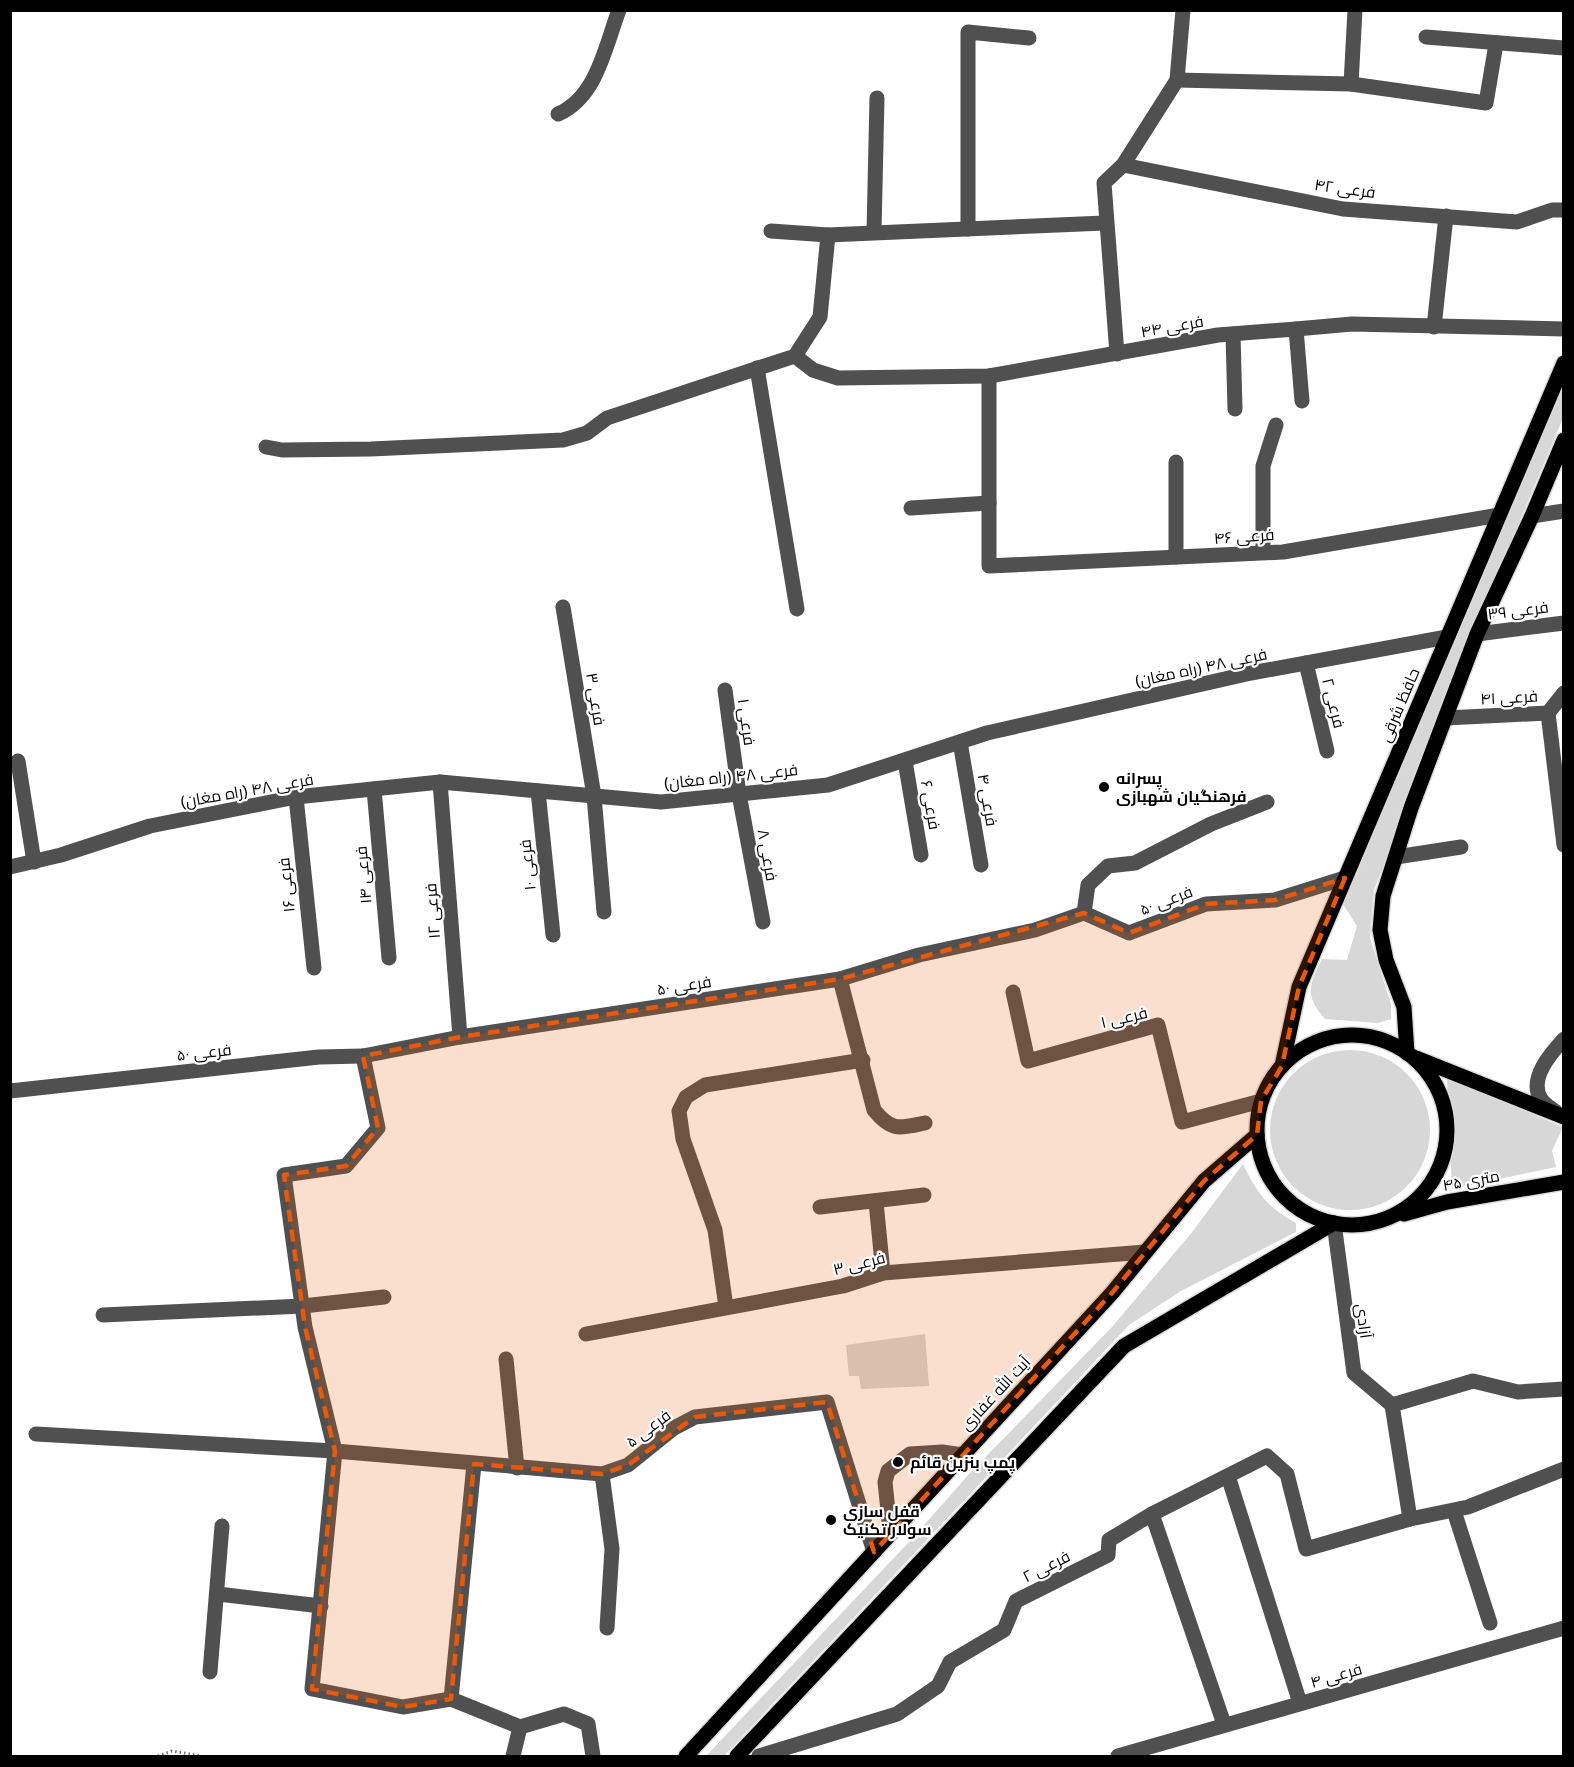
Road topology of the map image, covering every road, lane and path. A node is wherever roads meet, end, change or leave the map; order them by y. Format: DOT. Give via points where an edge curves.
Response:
graph roads {
  1 [pos="619,10"];
  2 [pos="1183,10"];
  3 [pos="1356,10"];
  4 [pos="1426,37"];
  5 [pos="1029,38"];
  6 [pos="1496,44"];
  7 [pos="1563,48"];
  8 [pos="1177,80"];
  9 [pos="1351,84"];
  10 [pos="877,98"];
  11 [pos="558,114"];
  12 [pos="1124,165"];
  13 [pos="1563,210"];
  14 [pos="1446,216"];
  15 [pos="1105,223"];
  16 [pos="968,229"];
  17 [pos="771,231"];
  18 [pos="874,232"];
  19 [pos="828,235"];
  20 [pos="1434,327"];
  21 [pos="1296,329"];
  22 [pos="1563,329"];
  23 [pos="1233,334"];
  24 [pos="1117,354"];
  25 [pos="795,356"];
  26 [pos="1563,363"];
  27 [pos="757,368"];
  28 [pos="989,376"];
  29 [pos="1302,401"];
  30 [pos="1235,409"];
  31 [pos="1276,425"];
  32 [pos="1563,440"];
  33 [pos="266,447"];
  34 [pos="1176,462"];
  35 [pos="989,503"];
  36 [pos="911,508"];
  37 [pos="1563,511"];
  38 [pos="1499,515"];
  39 [pos="1532,516"];
  40 [pos="1263,551"];
  41 [pos="1176,557"];
  42 [pos="563,607"];
  43 [pos="797,609"];
  44 [pos="1563,623"];
  45 [pos="1477,634"];
  46 [pos="1447,637"];
  47 [pos="1306,663"];
  48 [pos="725,690"];
  49 [pos="1563,693"];
  50 [pos="1548,713"];
  51 [pos="1446,718"];
  52 [pos="960,742"];
  53 [pos="1327,752"];
  54 [pos="18,761"];
  55 [pos="904,761"];
  56 [pos="440,782"];
  57 [pos="374,789"];
  58 [pos="538,791"];
  59 [pos="739,794"];
  60 [pos="594,796"];
  61 [pos="296,797"];
  62 [pos="1267,802"];
  63 [pos="1563,844"];
  64 [pos="1461,847"];
  65 [pos="921,855"];
  66 [pos="1395,857"];
  67 [pos="34,861"];
  68 [pos="981,865"];
  69 [pos="10,867"];
  70 [pos="1345,878"];
  71 [pos="604,912"];
  72 [pos="1084,913"];
  73 [pos="762,922"];
  74 [pos="553,935"];
  75 [pos="389,958"];
  76 [pos="314,968"];
  77 [pos="840,979"];
  78 [pos="1013,992"];
  79 [pos="460,1037"];
  80 [pos="1563,1039"];
  81 [pos="1410,1055"];
  82 [pos="363,1056"];
  83 [pos="863,1060"];
  84 [pos="1282,1066"];
  85 [pos="10,1092"];
  86 [pos="1261,1101"];
  87 [pos="1562,1117"];
  88 [pos="925,1123"];
  89 [pos="1257,1135"];
  90 [pos="1563,1182"];
  91 [pos="924,1195"];
  92 [pos="876,1202"];
  93 [pos="820,1207"];
  94 [pos="1387,1219"];
  95 [pos="1334,1224"];
  96 [pos="1145,1252"];
  97 [pos="883,1273"];
  98 [pos="384,1297"];
  99 [pos="303,1306"];
  100 [pos="726,1307"];
  101 [pos="103,1314"];
  102 [pos="586,1334"];
  103 [pos="506,1359"];
  104 [pos="1563,1389"];
  105 [pos="1392,1405"];
  106 [pos="36,1434"];
  107 [pos="335,1451"];
  108 [pos="963,1455"];
  109 [pos="474,1464"];
  110 [pos="517,1468"];
  111 [pos="1563,1469"];
  112 [pos="602,1474"];
  113 [pos="1228,1476"];
  114 [pos="1454,1511"];
  115 [pos="1152,1514"];
  116 [pos="1410,1519"];
  117 [pos="222,1526"];
  118 [pos="887,1538"];
  119 [pos="874,1552"];
  120 [pos="218,1594"];
  121 [pos="321,1606"];
  122 [pos="1490,1623"];
  123 [pos="607,1628"];
  124 [pos="1563,1628"];
  125 [pos="210,1672"];
  126 [pos="451,1700"];
  127 [pos="1300,1703"];
  128 [pos="1224,1724"];
  129 [pos="520,1727"];
  130 [pos="158,1756"];
  131 [pos="201,1756"];
  132 [pos="513,1756"];
  133 [pos="593,1756"];
  134 [pos="686,1756"];
  135 [pos="737,1756"];
  136 [pos="759,1756"];
  137 [pos="1118,1756"];
  1 -- 11 [label="street" via="590,89 569,110"];
  2 -- 8 [label="street"];
  3 -- 9 [label="street"];
  4 -- 6 [label="street"];
  5 -- 16 [label="street" via="968,32"];
  6 -- 7 [label="street"];
  6 -- 9 [label="street" via="1486,103"];
  8 -- 9 [label="street"];
  8 -- 12 [label="street"];
  10 -- 18 [label="street"];
  12 -- 14 [label="street, فرعی ۴۲" via="1343,209"];
  12 -- 15 [label="street" via="1104,183"];
  13 -- 14 [label="street, فرعی ۴۲" via="1517,222"];
  14 -- 20 [label="street"];
  15 -- 16 [label="street"];
  15 -- 24 [label="street"];
  16 -- 18 [label="street"];
  17 -- 19 [label="street"];
  18 -- 19 [label="street"];
  19 -- 25 [label="street" via="820,317"];
  20 -- 21 [label="street, فرعی ۴۴" via="1352,324"];
  20 -- 22 [label="street, فرعی ۴۴"];
  21 -- 23 [label="street, فرعی ۴۴"];
  21 -- 29 [label="street"];
  23 -- 24 [label="street, فرعی ۴۴"];
  23 -- 30 [label="street"];
  24 -- 28 [label="street, فرعی ۴۴"];
  25 -- 27 [label="street"];
  25 -- 28 [label="street, فرعی ۴۴" via="813,370 838,378"];
  26 -- 38 [label="main road, حافظ شرقی"];
  27 -- 33 [label="street" via="607,418 587,433 563,440 370,449"];
  27 -- 43 [label="street"];
  28 -- 35 [label="street"];
  31 -- 40 [label="street" via="1263,466"];
  32 -- 39 [label="main road"];
  34 -- 41 [label="street"];
  35 -- 36 [label="street"];
  35 -- 41 [label="street, فرعی ۴۶" via="989,566"];
  37 -- 39 [label="street"];
  38 -- 40 [label="street, فرعی ۴۶" via="1283,552"];
  38 -- 46 [label="main road, حافظ شرقی"];
  39 -- 45 [label="main road"];
  40 -- 41 [label="street, فرعی ۴۶"];
  42 -- 60 [label="street, فرعی ۳"];
  44 -- 45 [label="street, فرعی ۳۹"];
  45 -- 51 [label="main road"];
  46 -- 47 [label="street, فرعی ۴۸ (راه مغان)"];
  46 -- 70 [label="main road, حافظ شرقی"];
  47 -- 52 [label="street, فرعی ۴۸ (راه مغان)" via="1016,726"];
  47 -- 53 [label="street, فرعی ۲"];
  48 -- 59 [label="street, فرعی ۱"];
  49 -- 50 [label="street, فرعی ۴۱"];
  50 -- 51 [label="street, فرعی ۴۱"];
  50 -- 63 [label="street"];
  51 -- 66 [label="main road"];
  52 -- 55 [label="street, فرعی ۴۸ (راه مغان)"];
  52 -- 68 [label="street, فرعی ۴"];
  54 -- 67 [label="street"];
  55 -- 59 [label="street, فرعی ۴۸ (راه مغان)" via="828,784"];
  55 -- 65 [label="street, فرعی ۶"];
  56 -- 57 [label="street, فرعی ۴۸ (راه مغان)"];
  56 -- 58 [label="street, فرعی ۴۸ (راه مغان)"];
  56 -- 79 [label="street, فرعی ۱۲"];
  57 -- 61 [label="street, فرعی ۴۸ (راه مغان)"];
  57 -- 75 [label="street, فرعی ۱۴"];
  58 -- 60 [label="street, فرعی ۴۸ (راه مغان)"];
  58 -- 74 [label="street, فرعی ۱۰"];
  59 -- 60 [label="street, فرعی ۴۸ (راه مغان)" via="661,802"];
  59 -- 73 [label="street, فرعی ۸"];
  60 -- 71 [label="street, فرعی ۳"];
  61 -- 67 [label="street, فرعی ۴۸ (راه مغان)" via="150,826"];
  61 -- 76 [label="street, فرعی ۱۶"];
  62 -- 72 [label="street" via="1211,824 1135,863 1108,866 1088,885"];
  64 -- 66 [label="street"];
  66 -- 81 [label="main road" via="1383,896 1380,930 1386,960 1404,1007"];
  67 -- 69 [label="street, فرعی ۴۸ (راه مغان)"];
  70 -- 72 [label="street, فرعی ۵۰" via="1275,900 1206,904 1129,933"];
  70 -- 84 [label="main road, حافظ شرقی" via="1299,987"];
  72 -- 77 [label="street, فرعی ۵۰" via="1035,930 919,955"];
  77 -- 79 [label="street, فرعی ۵۰"];
  77 -- 83 [label="street"];
  78 -- 86 [label="street, فرعی ۱" via="1028,1061 1158,1026 1182,1122"];
  79 -- 82 [label="street, فرعی ۵۰"];
  80 -- 87 [label="street" via="1546,1062 1537,1088 1541,1100"];
  81 -- 84 [label="main road" via="1388,1042 1360,1035 1331,1037 1304,1047"];
  81 -- 87 [label="main road"];
  81 -- 94 [label="main road" via="1434,1082 1446,1113 1446,1146 1435,1177 1415,1202"];
  82 -- 85 [label="street, فرعی ۵۰" via="318,1057"];
  82 -- 99 [label="street" via="378,1128 346,1166 284,1175"];
  83 -- 88 [label="street" via="874,1110 885,1123 897,1128"];
  83 -- 100 [label="street" via="705,1085 686,1097 679,1111 683,1139 715,1230"];
  84 -- 86 [label="main road"];
  86 -- 89 [label="main road"];
  89 -- 95 [label="main road" via="1262,1160 1289,1201"];
  89 -- 96 [label="main road, آیت الله غفاری" via="1204,1181"];
  90 -- 94 [label="main road, ۴۵ متری" via="1447,1202"];
  91 -- 92 [label="street"];
  92 -- 93 [label="street"];
  92 -- 97 [label="street"];
  94 -- 95 [label="main road" via="1361,1225"];
  95 -- 105 [label="street, آزادی" via="1354,1373"];
  95 -- 135 [label="main road" via="1124,1346"];
  96 -- 97 [label="street, فرعی ۳"];
  96 -- 108 [label="main road, آیت الله غفاری"];
  97 -- 100 [label="street, فرعی ۳" via="843,1286"];
  98 -- 99 [label="street"];
  99 -- 101 [label="street"];
  99 -- 107 [label="street"];
  100 -- 102 [label="street, فرعی ۳"];
  103 -- 110 [label="street"];
  104 -- 105 [label="street" via="1518,1392 1473,1381"];
  105 -- 116 [label="street"];
  106 -- 107 [label="street, فرعی ۵"];
  107 -- 109 [label="street, فرعی ۵"];
  107 -- 121 [label="street"];
  108 -- 118 [label="main road, آیت الله غفاری"];
  108 -- 118 [label="street" via="910,1454 888,1471"];
  109 -- 110 [label="street, فرعی ۵"];
  109 -- 126 [label="street"];
  110 -- 112 [label="street, فرعی ۵"];
  111 -- 114 [label="street"];
  112 -- 119 [label="street, فرعی ۵" via="628,1466 674,1428 695,1417 827,1402"];
  112 -- 123 [label="street" via="612,1549"];
  113 -- 115 [label="street, فرعی ۲"];
  113 -- 116 [label="street, فرعی ۲" via="1266,1456 1287,1474 1306,1549"];
  113 -- 127 [label="street"];
  114 -- 116 [label="street"];
  114 -- 122 [label="street"];
  115 -- 128 [label="street"];
  115 -- 136 [label="street, فرعی ۲" via="1109,1540 1108,1555 1016,1601 1004,1630 950,1662 938,1686 897,1714"];
  117 -- 120 [label="street"];
  118 -- 119 [label="main road, آیت الله غفاری"];
  119 -- 134 [label="main road, آیت الله غفاری"];
  120 -- 121 [label="street"];
  120 -- 125 [label="street"];
  121 -- 126 [label="street" via="312,1689 404,1707"];
  124 -- 127 [label="street, فرعی ۴"];
  126 -- 129 [label="street"];
  127 -- 128 [label="street, فرعی ۴"];
  128 -- 137 [label="street, فرعی ۴"];
  129 -- 132 [label="street"];
  129 -- 133 [label="street" via="564,1714 588,1724"];
  130 -- 131 [label="path" via="172,1752"];
}
